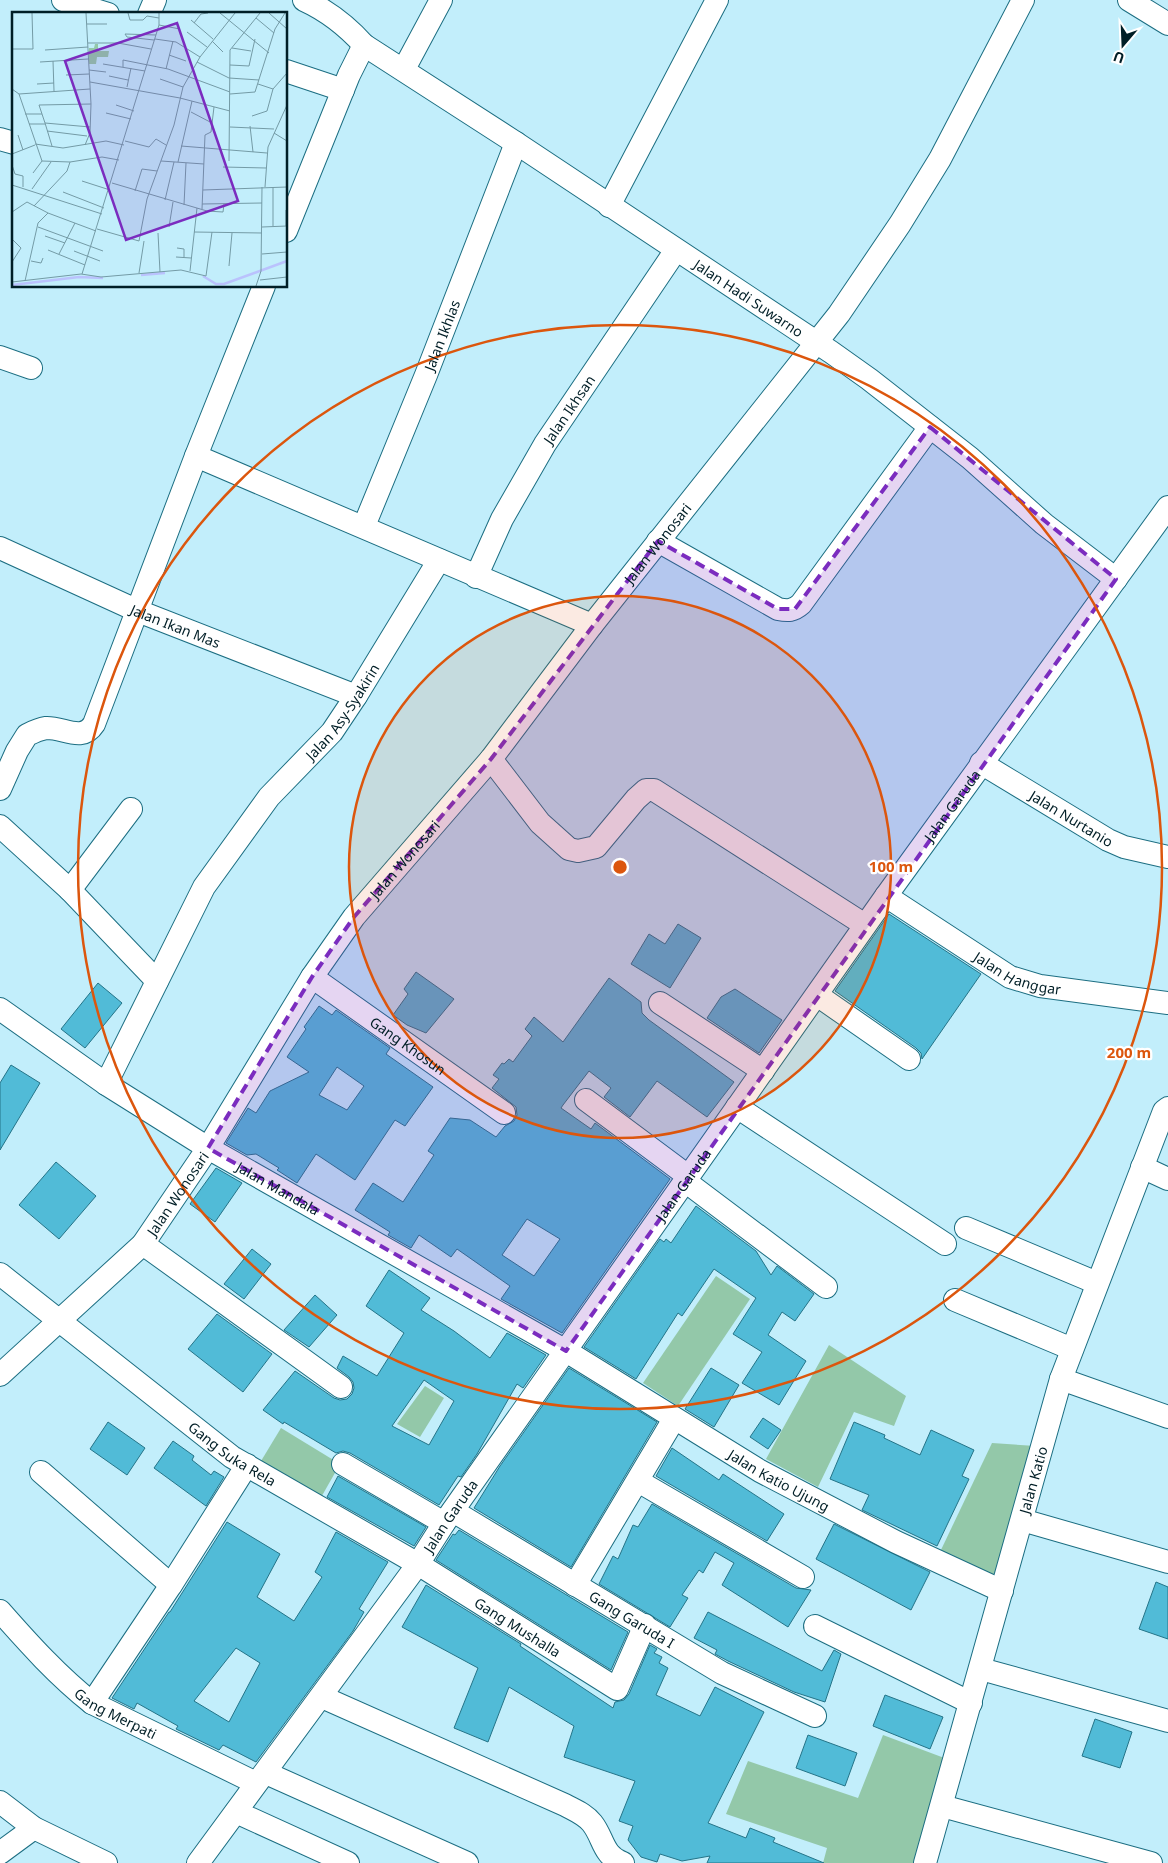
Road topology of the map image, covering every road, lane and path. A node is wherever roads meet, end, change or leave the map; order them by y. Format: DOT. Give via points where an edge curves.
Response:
graph roads {
  1 [pos="63,0"];
  2 [pos="155,0"];
  3 [pos="304,0"];
  4 [pos="441,0"];
  5 [pos="717,0"];
  6 [pos="1023,0"];
  7 [pos="1129,0"];
  8 [pos="102,12"];
  9 [pos="151,12"];
  10 [pos="1168,24"];
  11 [pos="364,45"];
  12 [pos="404,69"];
  13 [pos="288,72"];
  14 [pos="343,90"];
  15 [pos="516,143"];
  16 [pos="609,206"];
  17 [pos="288,224"];
  18 [pos="676,250"];
  19 [pos="263,288"];
  20 [pos="815,343"];
  21 [pos="0,357"];
  22 [pos="31,368"];
  23 [pos="930,427"];
  24 [pos="196,456"];
  25 [pos="1165,516"];
  26 [pos="364,526"];
  27 [pos="658,542"];
  28 [pos="0,548"];
  29 [pos="439,560"];
  30 [pos="476,577"];
  31 [pos="1116,578"];
  32 [pos="138,611"];
  33 [pos="592,625"];
  34 [pos="356,696"];
  35 [pos="491,759"];
  36 [pos="981,763"];
  37 [pos="0,789"];
  38 [pos="131,809"];
  39 [pos="0,826"];
  40 [pos="1168,857"];
  41 [pos="70,890"];
  42 [pos="886,896"];
  43 [pos="866,925"];
  44 [pos="312,977"];
  45 [pos="157,981"];
  46 [pos="817,995"];
  47 [pos="660,1003"];
  48 [pos="1168,1003"];
  49 [pos="0,1009"];
  50 [pos="909,1059"];
  51 [pos="763,1071"];
  52 [pos="106,1084"];
  53 [pos="586,1100"];
  54 [pos="737,1107"];
  55 [pos="1168,1108"];
  56 [pos="504,1113"];
  57 [pos="208,1148"];
  58 [pos="1142,1167"];
  59 [pos="687,1178"];
  60 [pos="1168,1179"];
  61 [pos="966,1228"];
  62 [pos="144,1244"];
  63 [pos="945,1244"];
  64 [pos="0,1274"];
  65 [pos="1097,1283"];
  66 [pos="826,1287"];
  67 [pos="954,1300"];
  68 [pos="60,1322"];
  69 [pos="1072,1349"];
  70 [pos="566,1351"];
  71 [pos="0,1375"];
  72 [pos="1061,1379"];
  73 [pos="341,1387"];
  74 [pos="1168,1417"];
  75 [pos="674,1419"];
  76 [pos="342,1464"];
  77 [pos="247,1465"];
  78 [pos="41,1472"];
  79 [pos="638,1481"];
  80 [pos="449,1517"];
  81 [pos="1022,1520"];
  82 [pos="1168,1562"];
  83 [pos="418,1564"];
  84 [pos="802,1578"];
  85 [pos="574,1584"];
  86 [pos="171,1586"];
  87 [pos="1002,1591"];
  88 [pos="0,1611"];
  89 [pos="645,1626"];
  90 [pos="815,1626"];
  91 [pos="981,1669"];
  92 [pos="322,1697"];
  93 [pos="971,1702"];
  94 [pos="92,1703"];
  95 [pos="816,1716"];
  96 [pos="1168,1721"];
  97 [pos="261,1778"];
  98 [pos="0,1802"];
  99 [pos="942,1806"];
  100 [pos="236,1812"];
  101 [pos="34,1828"];
  102 [pos="0,1853"];
  103 [pos="106,1863"];
  104 [pos="198,1863"];
  105 [pos="348,1863"];
  106 [pos="467,1863"];
  107 [pos="623,1863"];
  108 [pos="925,1863"];
  109 [pos="1151,1863"];
  1 -- 8 [label="street"];
  2 -- 9 [label="street"];
  3 -- 11 [label="street, Jalan Hadi Suwarno" via="347,26"];
  4 -- 12 [label="street"];
  5 -- 16 [label="street"];
  6 -- 20 [label="street, Jalan Wonosari" via="957,129 916,200 839,314"];
  7 -- 10 [label="street"];
  11 -- 12 [label="street, Jalan Hadi Suwarno"];
  11 -- 14 [label="street"];
  12 -- 15 [label="street, Jalan Hadi Suwarno"];
  13 -- 14 [label="street"];
  14 -- 17 [label="street"];
  15 -- 16 [label="street, Jalan Hadi Suwarno"];
  15 -- 26 [label="street, Jalan Ikhlas"];
  16 -- 18 [label="street, Jalan Hadi Suwarno"];
  18 -- 20 [label="street, Jalan Hadi Suwarno"];
  18 -- 30 [label="street, Jalan Ikhsan" via="545,444 514,496"];
  19 -- 24 [label="street"];
  20 -- 23 [label="street, Jalan Hadi Suwarno" via="869,379"];
  20 -- 27 [label="street, Jalan Wonosari"];
  21 -- 22 [label="street"];
  23 -- 27 [label="street" via="801,604 794,609 778,609"];
  23 -- 31 [label="street, Jalan Hadi Suwarno" via="1044,524"];
  24 -- 26 [label="street"];
  24 -- 32 [label="street"];
  25 -- 31 [label="street, Jalan Garuda"];
  26 -- 29 [label="street"];
  27 -- 33 [label="street, Jalan Wonosari"];
  28 -- 32 [label="street, Jalan Ikan Mas"];
  29 -- 30 [label="street"];
  29 -- 34 [label="street, Jalan Asy-Syakirin"];
  30 -- 33 [label="street"];
  31 -- 36 [label="street, Jalan Garuda"];
  32 -- 34 [label="street, Jalan Ikan Mas"];
  32 -- 37 [label="street" via="89,731 78,733 47,728 27,734"];
  33 -- 35 [label="street, Jalan Wonosari"];
  34 -- 45 [label="street, Jalan Asy-Syakirin" via="332,732 269,797 204,887"];
  35 -- 43 [label="street" via="540,823 570,849 578,852 596,847 636,799 646,790 654,790"];
  35 -- 44 [label="street, Jalan Wonosari" via="354,917"];
  36 -- 40 [label="street, Jalan Nurtanio" via="1108,840"];
  36 -- 42 [label="street, Jalan Garuda"];
  38 -- 41 [label="street"];
  39 -- 41 [label="street"];
  41 -- 45 [label="street"];
  42 -- 43 [label="street, Jalan Garuda"];
  42 -- 48 [label="street, Jalan Hanggar" via="1010,977 1040,986"];
  43 -- 46 [label="street, Jalan Garuda"];
  44 -- 56 [label="street, Gang Khosun"];
  44 -- 57 [label="street, Jalan Wonosari"];
  45 -- 52 [label="street, Jalan Asy-Syakirin"];
  46 -- 50 [label="street"];
  46 -- 51 [label="street, Jalan Garuda"];
  47 -- 51 [label="street"];
  49 -- 52 [label="street, Jalan Mandala"];
  51 -- 54 [label="street, Jalan Garuda"];
  52 -- 57 [label="street, Jalan Mandala"];
  53 -- 59 [label="street"];
  54 -- 59 [label="street, Jalan Garuda"];
  54 -- 63 [label="street"];
  55 -- 58 [label="street, Jalan Katio"];
  57 -- 62 [label="street, Jalan Wonosari"];
  57 -- 70 [label="street, Jalan Mandala"];
  58 -- 60 [label="street"];
  58 -- 65 [label="street, Jalan Katio"];
  59 -- 66 [label="street"];
  59 -- 70 [label="street, Jalan Garuda"];
  61 -- 65 [label="street"];
  62 -- 68 [label="street, Jalan Wonosari"];
  62 -- 73 [label="street"];
  64 -- 68 [label="street, Gang Suka Rela"];
  65 -- 69 [label="street, Jalan Katio"];
  67 -- 69 [label="street"];
  68 -- 71 [label="street, Jalan Wonosari"];
  68 -- 77 [label="street, Gang Suka Rela"];
  69 -- 72 [label="street, Jalan Katio"];
  70 -- 75 [label="street, Jalan Katio Ujung"];
  70 -- 80 [label="street, Jalan Garuda"];
  72 -- 74 [label="street"];
  72 -- 81 [label="street, Jalan Katio"];
  75 -- 79 [label="street"];
  75 -- 87 [label="street, Jalan Katio Ujung" via="828,1508"];
  76 -- 80 [label="street, Gang Garuda I"];
  77 -- 83 [label="street, Gang Suka Rela"];
  77 -- 86 [label="street"];
  78 -- 86 [label="street"];
  79 -- 84 [label="street"];
  79 -- 85 [label="street"];
  80 -- 83 [label="street, Jalan Garuda"];
  80 -- 85 [label="street, Gang Garuda I"];
  81 -- 82 [label="street"];
  81 -- 87 [label="street, Jalan Katio"];
  83 -- 89 [label="street, Gang Mushalla" via="617,1689"];
  83 -- 92 [label="street, Jalan Garuda"];
  85 -- 89 [label="street, Gang Garuda I"];
  86 -- 94 [label="street"];
  87 -- 91 [label="street, Jalan Katio"];
  88 -- 94 [label="street, Gang Merpati" via="72,1688"];
  89 -- 95 [label="street, Gang Garuda I" via="722,1673"];
  90 -- 93 [label="street"];
  91 -- 93 [label="street, Jalan Katio"];
  91 -- 96 [label="street"];
  92 -- 97 [label="street, Jalan Garuda"];
  92 -- 107 [label="street" via="581,1813 597,1831 606,1851"];
  93 -- 99 [label="street, Jalan Katio"];
  94 -- 97 [label="street, Gang Merpati"];
  97 -- 100 [label="street, Jalan Garuda"];
  97 -- 106 [label="street, Gang Merpati"];
  98 -- 101 [label="street"];
  99 -- 108 [label="street, Jalan Katio"];
  99 -- 109 [label="street"];
  100 -- 104 [label="street, Jalan Garuda"];
  100 -- 105 [label="street"];
  101 -- 102 [label="street"];
  101 -- 103 [label="street"];
}
